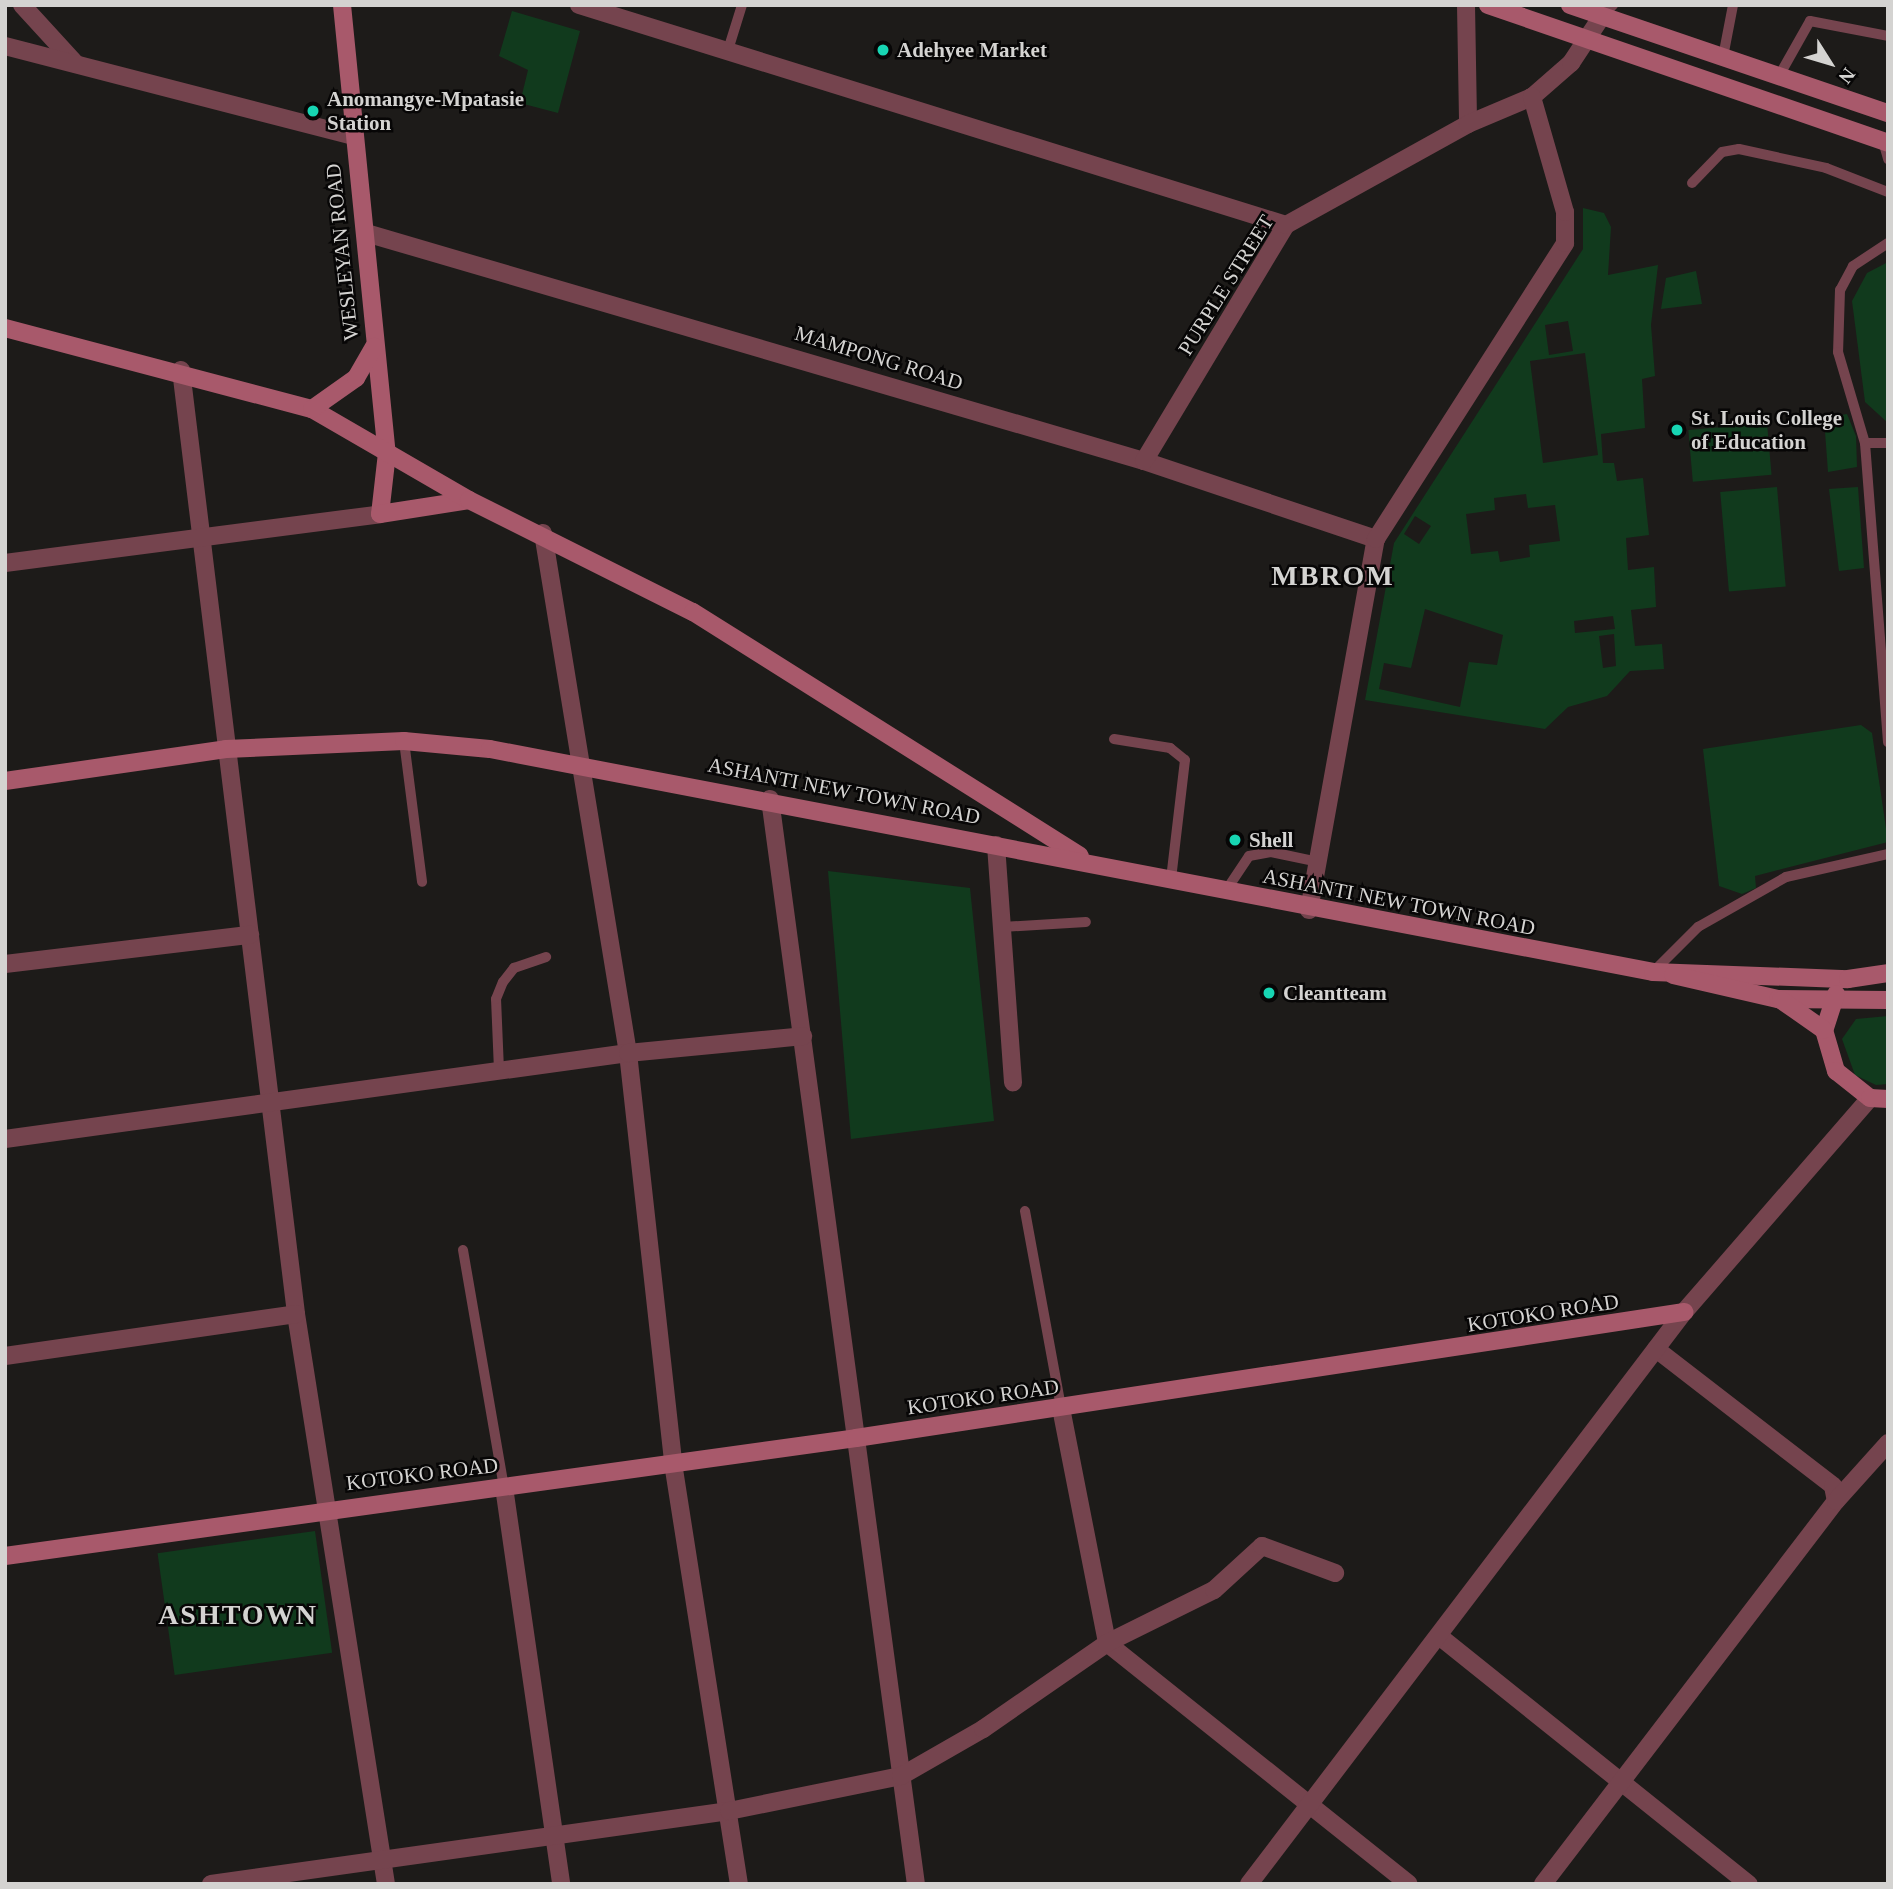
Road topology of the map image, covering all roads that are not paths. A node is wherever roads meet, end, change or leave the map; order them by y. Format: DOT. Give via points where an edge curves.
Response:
graph roads {
  1 [pos="22,5"];
  2 [pos="342,5"];
  3 [pos="579,5"];
  4 [pos="742,5"];
  5 [pos="1466,5"];
  6 [pos="1488,5"];
  7 [pos="1570,5"];
  8 [pos="1733,5"];
  9 [pos="1607,11"];
  10 [pos="1888,36"];
  11 [pos="1589,41"];
  12 [pos="5,46"];
  13 [pos="728,50"];
  14 [pos="1723,57"];
  15 [pos="76,64"];
  16 [pos="1779,76"];
  17 [pos="1532,97"];
  18 [pos="1888,113"];
  19 [pos="1468,124"];
  20 [pos="353,136"];
  21 [pos="1886,148"];
  22 [pos="1692,183"];
  23 [pos="1888,192"];
  24 [pos="1286,225"];
  25 [pos="366,233"];
  26 [pos="1888,243"];
  27 [pos="5,328"];
  28 [pos="374,347"];
  29 [pos="181,370"];
  30 [pos="312,409"];
  31 [pos="1865,443"];
  32 [pos="1888,443"];
  33 [pos="387,453"];
  34 [pos="1144,461"];
  35 [pos="469,500"];
  36 [pos="380,514"];
  37 [pos="544,533"];
  38 [pos="197,537"];
  39 [pos="1376,539"];
  40 [pos="5,563"];
  41 [pos="1886,713"];
  42 [pos="1114,739"];
  43 [pos="404,741"];
  44 [pos="1888,742"];
  45 [pos="226,749"];
  46 [pos="579,761"];
  47 [pos="5,781"];
  48 [pos="770,799"];
  49 [pos="996,845"];
  50 [pos="1888,853"];
  51 [pos="1088,862"];
  52 [pos="1318,862"];
  53 [pos="1171,880"];
  54 [pos="422,882"];
  55 [pos="1226,892"];
  56 [pos="1309,910"];
  57 [pos="1086,922"];
  58 [pos="1002,927"];
  59 [pos="250,935"];
  60 [pos="546,957"];
  61 [pos="5,964"];
  62 [pos="1660,972"];
  63 [pos="1888,973"];
  64 [pos="1848,979"];
  65 [pos="1778,999"];
  66 [pos="1888,1000"];
  67 [pos="1830,1003"];
  68 [pos="1824,1030"];
  69 [pos="803,1036"];
  70 [pos="628,1053"];
  71 [pos="499,1070"];
  72 [pos="1013,1082"];
  73 [pos="1879,1098"];
  74 [pos="272,1107"];
  75 [pos="5,1139"];
  76 [pos="1025,1211"];
  77 [pos="463,1250"];
  78 [pos="1684,1312"];
  79 [pos="296,1314"];
  80 [pos="1656,1349"];
  81 [pos="5,1356"];
  82 [pos="1061,1408"];
  83 [pos="856,1438"];
  84 [pos="1888,1443"];
  85 [pos="673,1463"];
  86 [pos="504,1487"];
  87 [pos="1836,1500"];
  88 [pos="327,1508"];
  89 [pos="5,1556"];
  90 [pos="1335,1573"];
  91 [pos="1439,1636"];
  92 [pos="1107,1643"];
  93 [pos="901,1776"];
  94 [pos="1620,1784"];
  95 [pos="1312,1806"];
  96 [pos="729,1811"];
  97 [pos="554,1838"];
  98 [pos="384,1864"];
  99 [pos="211,1884"];
  100 [pos="386,1884"];
  101 [pos="561,1884"];
  102 [pos="739,1884"];
  103 [pos="916,1884"];
  104 [pos="1249,1884"];
  105 [pos="1409,1884"];
  106 [pos="1544,1884"];
  107 [pos="1749,1884"];
  1 -- 15 [label="street"];
  2 -- 20 [label="street, WESLEYAN ROAD"];
  3 -- 13 [label="street"];
  4 -- 13 [label="lane"];
  5 -- 19 [label="street"];
  6 -- 11 [label="street"];
  7 -- 9 [label="street"];
  8 -- 14 [label="lane"];
  9 -- 11 [label="street"];
  9 -- 14 [label="street"];
  10 -- 16 [label="lane" via="1810,21"];
  11 -- 17 [label="street"];
  11 -- 21 [label="street"];
  12 -- 15 [label="street"];
  13 -- 24 [label="street"];
  14 -- 16 [label="street"];
  15 -- 20 [label="street"];
  16 -- 18 [label="street"];
  17 -- 19 [label="street, PURPLE STREET"];
  17 -- 39 [label="street" via="1564,212 1565,243"];
  19 -- 24 [label="street, PURPLE STREET"];
  20 -- 25 [label="street, WESLEYAN ROAD"];
  22 -- 23 [label="lane" via="1722,152 1739,149 1826,168"];
  24 -- 34 [label="street, PURPLE STREET"];
  25 -- 28 [label="street, WESLEYAN ROAD"];
  25 -- 34 [label="street, MAMPONG ROAD"];
  26 -- 31 [label="lane" via="1853,266 1840,290 1838,352"];
  27 -- 29 [label="street"];
  28 -- 30 [label="street" via="356,378"];
  28 -- 33 [label="street, WESLEYAN ROAD"];
  29 -- 30 [label="street"];
  29 -- 38 [label="street"];
  30 -- 33 [label="street"];
  31 -- 32 [label="lane"];
  31 -- 41 [label="lane"];
  33 -- 35 [label="street"];
  33 -- 36 [label="street, WESLEYAN ROAD"];
  34 -- 39 [label="street, MAMPONG ROAD"];
  35 -- 36 [label="street"];
  35 -- 37 [label="street"];
  36 -- 38 [label="street"];
  37 -- 46 [label="street"];
  37 -- 51 [label="street" via="693,612 887,730"];
  38 -- 40 [label="street"];
  38 -- 45 [label="street"];
  39 -- 52 [label="street"];
  41 -- 44 [label="lane"];
  42 -- 53 [label="lane" via="1170,748 1185,761"];
  43 -- 45 [label="street, ASHANTI NEW TOWN ROAD"];
  43 -- 46 [label="street, ASHANTI NEW TOWN ROAD"];
  43 -- 54 [label="lane"];
  45 -- 47 [label="street, ASHANTI NEW TOWN ROAD"];
  45 -- 59 [label="street"];
  46 -- 48 [label="street, ASHANTI NEW TOWN ROAD"];
  46 -- 70 [label="street"];
  48 -- 49 [label="street, ASHANTI NEW TOWN ROAD"];
  48 -- 69 [label="street"];
  49 -- 51 [label="street, ASHANTI NEW TOWN ROAD"];
  49 -- 58 [label="street"];
  50 -- 62 [label="lane" via="1786,877 1698,927"];
  51 -- 53 [label="street, ASHANTI NEW TOWN ROAD"];
  52 -- 55 [label="lane" via="1272,852 1249,856"];
  52 -- 56 [label="street"];
  53 -- 55 [label="street, ASHANTI NEW TOWN ROAD"];
  55 -- 56 [label="street, ASHANTI NEW TOWN ROAD"];
  56 -- 62 [label="street, ASHANTI NEW TOWN ROAD"];
  57 -- 58 [label="lane"];
  58 -- 72 [label="street"];
  59 -- 61 [label="street"];
  59 -- 74 [label="street"];
  60 -- 71 [label="lane" via="514,968 503,982 496,999"];
  62 -- 64 [label="street, ASHANTI NEW TOWN ROAD" via="1705,969"];
  62 -- 65 [label="street, ASHANTI NEW TOWN ROAD" via="1706,987"];
  63 -- 64 [label="street, ASHANTI NEW TOWN ROAD"];
  64 -- 67 [label="street"];
  65 -- 67 [label="street, ASHANTI NEW TOWN ROAD"];
  65 -- 68 [label="street"];
  66 -- 67 [label="street, ASHANTI NEW TOWN ROAD"];
  67 -- 68 [label="street"];
  68 -- 73 [label="street" via="1836,1071"];
  69 -- 70 [label="street"];
  69 -- 83 [label="street"];
  70 -- 71 [label="street"];
  70 -- 85 [label="street"];
  71 -- 74 [label="street"];
  73 -- 78 [label="street"];
  74 -- 75 [label="street"];
  74 -- 79 [label="street"];
  76 -- 82 [label="lane"];
  77 -- 86 [label="lane"];
  78 -- 80 [label="street"];
  78 -- 82 [label="street, KOTOKO ROAD"];
  79 -- 81 [label="street"];
  79 -- 88 [label="street"];
  80 -- 87 [label="street" via="1833,1486"];
  80 -- 91 [label="street"];
  82 -- 83 [label="street, KOTOKO ROAD"];
  82 -- 92 [label="street"];
  83 -- 85 [label="street, KOTOKO ROAD"];
  83 -- 93 [label="street"];
  84 -- 87 [label="street"];
  85 -- 86 [label="street, KOTOKO ROAD"];
  85 -- 96 [label="street"];
  86 -- 88 [label="street, KOTOKO ROAD"];
  86 -- 97 [label="street"];
  87 -- 94 [label="street"];
  88 -- 89 [label="street, KOTOKO ROAD"];
  88 -- 98 [label="street"];
  90 -- 92 [label="street" via="1262,1546 1214,1590"];
  91 -- 94 [label="street"];
  91 -- 95 [label="street"];
  92 -- 93 [label="street" via="983,1730"];
  92 -- 95 [label="street"];
  93 -- 96 [label="street"];
  93 -- 103 [label="street"];
  94 -- 106 [label="street"];
  94 -- 107 [label="street"];
  95 -- 104 [label="street"];
  95 -- 105 [label="street"];
  96 -- 97 [label="street"];
  96 -- 102 [label="street"];
  97 -- 98 [label="street"];
  97 -- 101 [label="street"];
  98 -- 99 [label="street"];
  98 -- 100 [label="street"];
}
